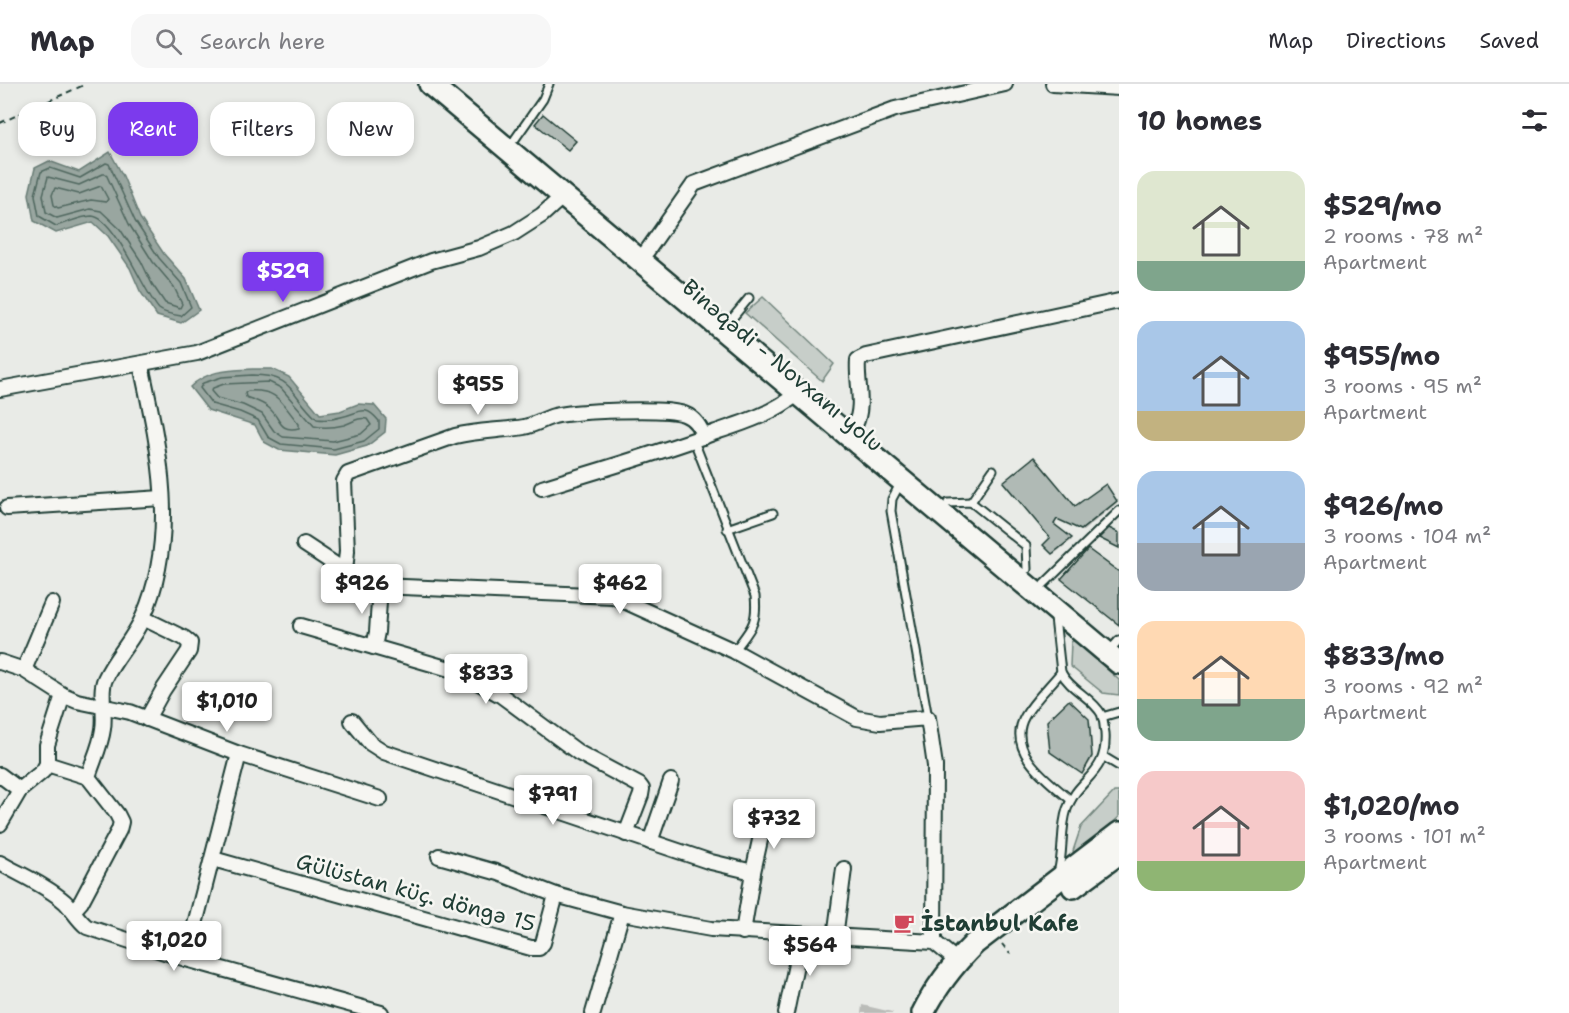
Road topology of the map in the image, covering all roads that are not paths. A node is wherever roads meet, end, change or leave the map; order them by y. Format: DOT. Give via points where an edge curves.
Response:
graph roads {
  1 [pos="430,84"];
  2 [pos="449,84"];
  3 [pos="549,84"];
  4 [pos="1005,84"];
  5 [pos="1053,84"];
  6 [pos="1119,88"];
  7 [pos="515,139"];
  8 [pos="563,196"];
  9 [pos="647,251"];
  10 [pos="749,298"];
  11 [pos="1119,301"];
  12 [pos="730,321"];
  13 [pos="141,365"];
  14 [pos="0,389"];
  15 [pos="798,393"];
  16 [pos="855,425"];
  17 [pos="699,439"];
  18 [pos="993,470"];
  19 [pos="902,480"];
  20 [pos="542,488"];
  21 [pos="162,498"];
  22 [pos="971,502"];
  23 [pos="948,503"];
  24 [pos="7,508"];
  25 [pos="1119,511"];
  26 [pos="773,513"];
  27 [pos="727,529"];
  28 [pos="304,544"];
  29 [pos="1027,569"];
  30 [pos="345,571"];
  31 [pos="1044,584"];
  32 [pos="380,586"];
  33 [pos="52,603"];
  34 [pos="1051,604"];
  35 [pos="143,618"];
  36 [pos="301,626"];
  37 [pos="374,647"];
  38 [pos="1116,649"];
  39 [pos="734,651"];
  40 [pos="0,662"];
  41 [pos="24,670"];
  42 [pos="1061,672"];
  43 [pos="63,695"];
  44 [pos="105,707"];
  45 [pos="1119,712"];
  46 [pos="1102,717"];
  47 [pos="928,718"];
  48 [pos="147,719"];
  49 [pos="352,722"];
  50 [pos="239,754"];
  51 [pos="1104,757"];
  52 [pos="47,764"];
  53 [pos="1119,766"];
  54 [pos="0,775"];
  55 [pos="88,777"];
  56 [pos="671,781"];
  57 [pos="20,790"];
  58 [pos="380,799"];
  59 [pos="1071,800"];
  60 [pos="764,822"];
  61 [pos="0,824"];
  62 [pos="1119,833"];
  63 [pos="626,834"];
  64 [pos="650,842"];
  65 [pos="1119,853"];
  66 [pos="439,856"];
  67 [pos="213,859"];
  68 [pos="0,862"];
  69 [pos="843,869"];
  70 [pos="753,872"];
  71 [pos="1049,888"];
  72 [pos="556,895"];
  73 [pos="73,911"];
  74 [pos="622,913"];
  75 [pos="743,932"];
  76 [pos="802,934"];
  77 [pos="835,937"];
  78 [pos="934,942"];
  79 [pos="186,959"];
  80 [pos="957,961"];
  81 [pos="346,1008"];
  82 [pos="381,1013"];
  83 [pos="593,1013"];
  84 [pos="786,1013"];
  85 [pos="923,1013"];
  86 [pos="939,1013"];
  1 -- 8 [label="main road"];
  2 -- 7 [label="main road, Binəqədi - Novxanı yolu"];
  3 -- 7 [label="lane"];
  4 -- 9 [label="street" via="895,109 694,184"];
  5 -- 6 [label="street"];
  7 -- 9 [label="main road, Binəqədi - Novxanı yolu"];
  8 -- 13 [label="street" via="542,216 479,248 430,261 197,353"];
  8 -- 15 [label="main road"];
  9 -- 12 [label="main road, Binəqədi - Novxanı yolu"];
  10 -- 12 [label="lane"];
  11 -- 16 [label="street" via="866,356 858,360 860,406"];
  12 -- 16 [label="main road, Binəqədi - Novxanı yolu"];
  13 -- 14 [label="street"];
  13 -- 21 [label="street" via="156,435"];
  15 -- 17 [label="street" via="767,414"];
  15 -- 19 [label="main road"];
  16 -- 23 [label="main road, Binəqədi - Novxanı yolu"];
  17 -- 20 [label="street"];
  17 -- 27 [label="lane"];
  17 -- 30 [label="street" via="698,423 684,414 663,410 574,413 526,426 470,432 348,474 344,481"];
  18 -- 22 [label="lane"];
  19 -- 34 [label="main road"];
  19 -- 47 [label="lane" via="891,511"];
  21 -- 24 [label="street"];
  21 -- 35 [label="street" via="161,559"];
  22 -- 23 [label="lane"];
  22 -- 29 [label="lane" via="1026,546"];
  23 -- 29 [label="main road, Binəqədi - Novxanı yolu"];
  25 -- 31 [label="lane"];
  26 -- 27 [label="lane"];
  27 -- 39 [label="lane" via="755,596 757,614"];
  28 -- 30 [label="street"];
  29 -- 31 [label="main road, Binəqədi - Novxanı yolu"];
  30 -- 32 [label="street"];
  31 -- 38 [label="main road, Binəqədi - Novxanı yolu"];
  32 -- 37 [label="street"];
  32 -- 39 [label="street" via="613,596"];
  33 -- 41 [label="street"];
  34 -- 38 [label="main road"];
  34 -- 42 [label="lane" via="1057,624"];
  35 -- 44 [label="street" via="105,680"];
  35 -- 48 [label="street" via="190,643 189,651"];
  36 -- 37 [label="street"];
  37 -- 63 [label="street" via="460,672 502,696 579,753 639,785 641,795"];
  39 -- 47 [label="street" via="857,718 880,722"];
  40 -- 41 [label="street"];
  41 -- 43 [label="street"];
  42 -- 46 [label="lane"];
  42 -- 59 [label="lane" via="1025,717 1021,737 1033,768"];
  43 -- 44 [label="street"];
  43 -- 52 [label="street" via="47,745"];
  44 -- 48 [label="street" via="130,711"];
  44 -- 55 [label="street" via="103,731"];
  45 -- 46 [label="lane"];
  46 -- 51 [label="lane"];
  47 -- 78 [label="street" via="935,766"];
  48 -- 50 [label="street"];
  49 -- 63 [label="street" via="370,743 384,752"];
  50 -- 58 [label="street"];
  50 -- 67 [label="street"];
  51 -- 53 [label="lane"];
  51 -- 59 [label="lane"];
  52 -- 55 [label="street"];
  52 -- 57 [label="street"];
  54 -- 57 [label="street"];
  55 -- 73 [label="street" via="121,822"];
  56 -- 64 [label="street"];
  57 -- 61 [label="street"];
  59 -- 71 [label="lane" via="1064,820 1063,857"];
  60 -- 70 [label="street"];
  62 -- 71 [label="main road"];
  63 -- 64 [label="street"];
  64 -- 70 [label="street"];
  65 -- 86 [label="main road" via="983,955"];
  66 -- 72 [label="street"];
  67 -- 72 [label="street, Gülüstan küç. döngə 15" via="531,948 543,944"];
  67 -- 79 [label="street"];
  68 -- 73 [label="street"];
  69 -- 77 [label="street"];
  70 -- 75 [label="street"];
  71 -- 80 [label="main road"];
  72 -- 74 [label="street, Gülüstan küç. döngə 15"];
  73 -- 79 [label="street" via="87,927"];
  74 -- 75 [label="street, Gülüstan küç. döngə 15"];
  74 -- 83 [label="street"];
  75 -- 76 [label="street, Gülüstan küç. döngə 15"];
  76 -- 77 [label="street, Gülüstan küç. döngə 15"];
  76 -- 84 [label="street"];
  77 -- 78 [label="street, Gülüstan küç. döngə 15"];
  78 -- 80 [label="street"];
  79 -- 81 [label="street"];
  80 -- 85 [label="main road"];
  81 -- 82 [label="street"];
}
